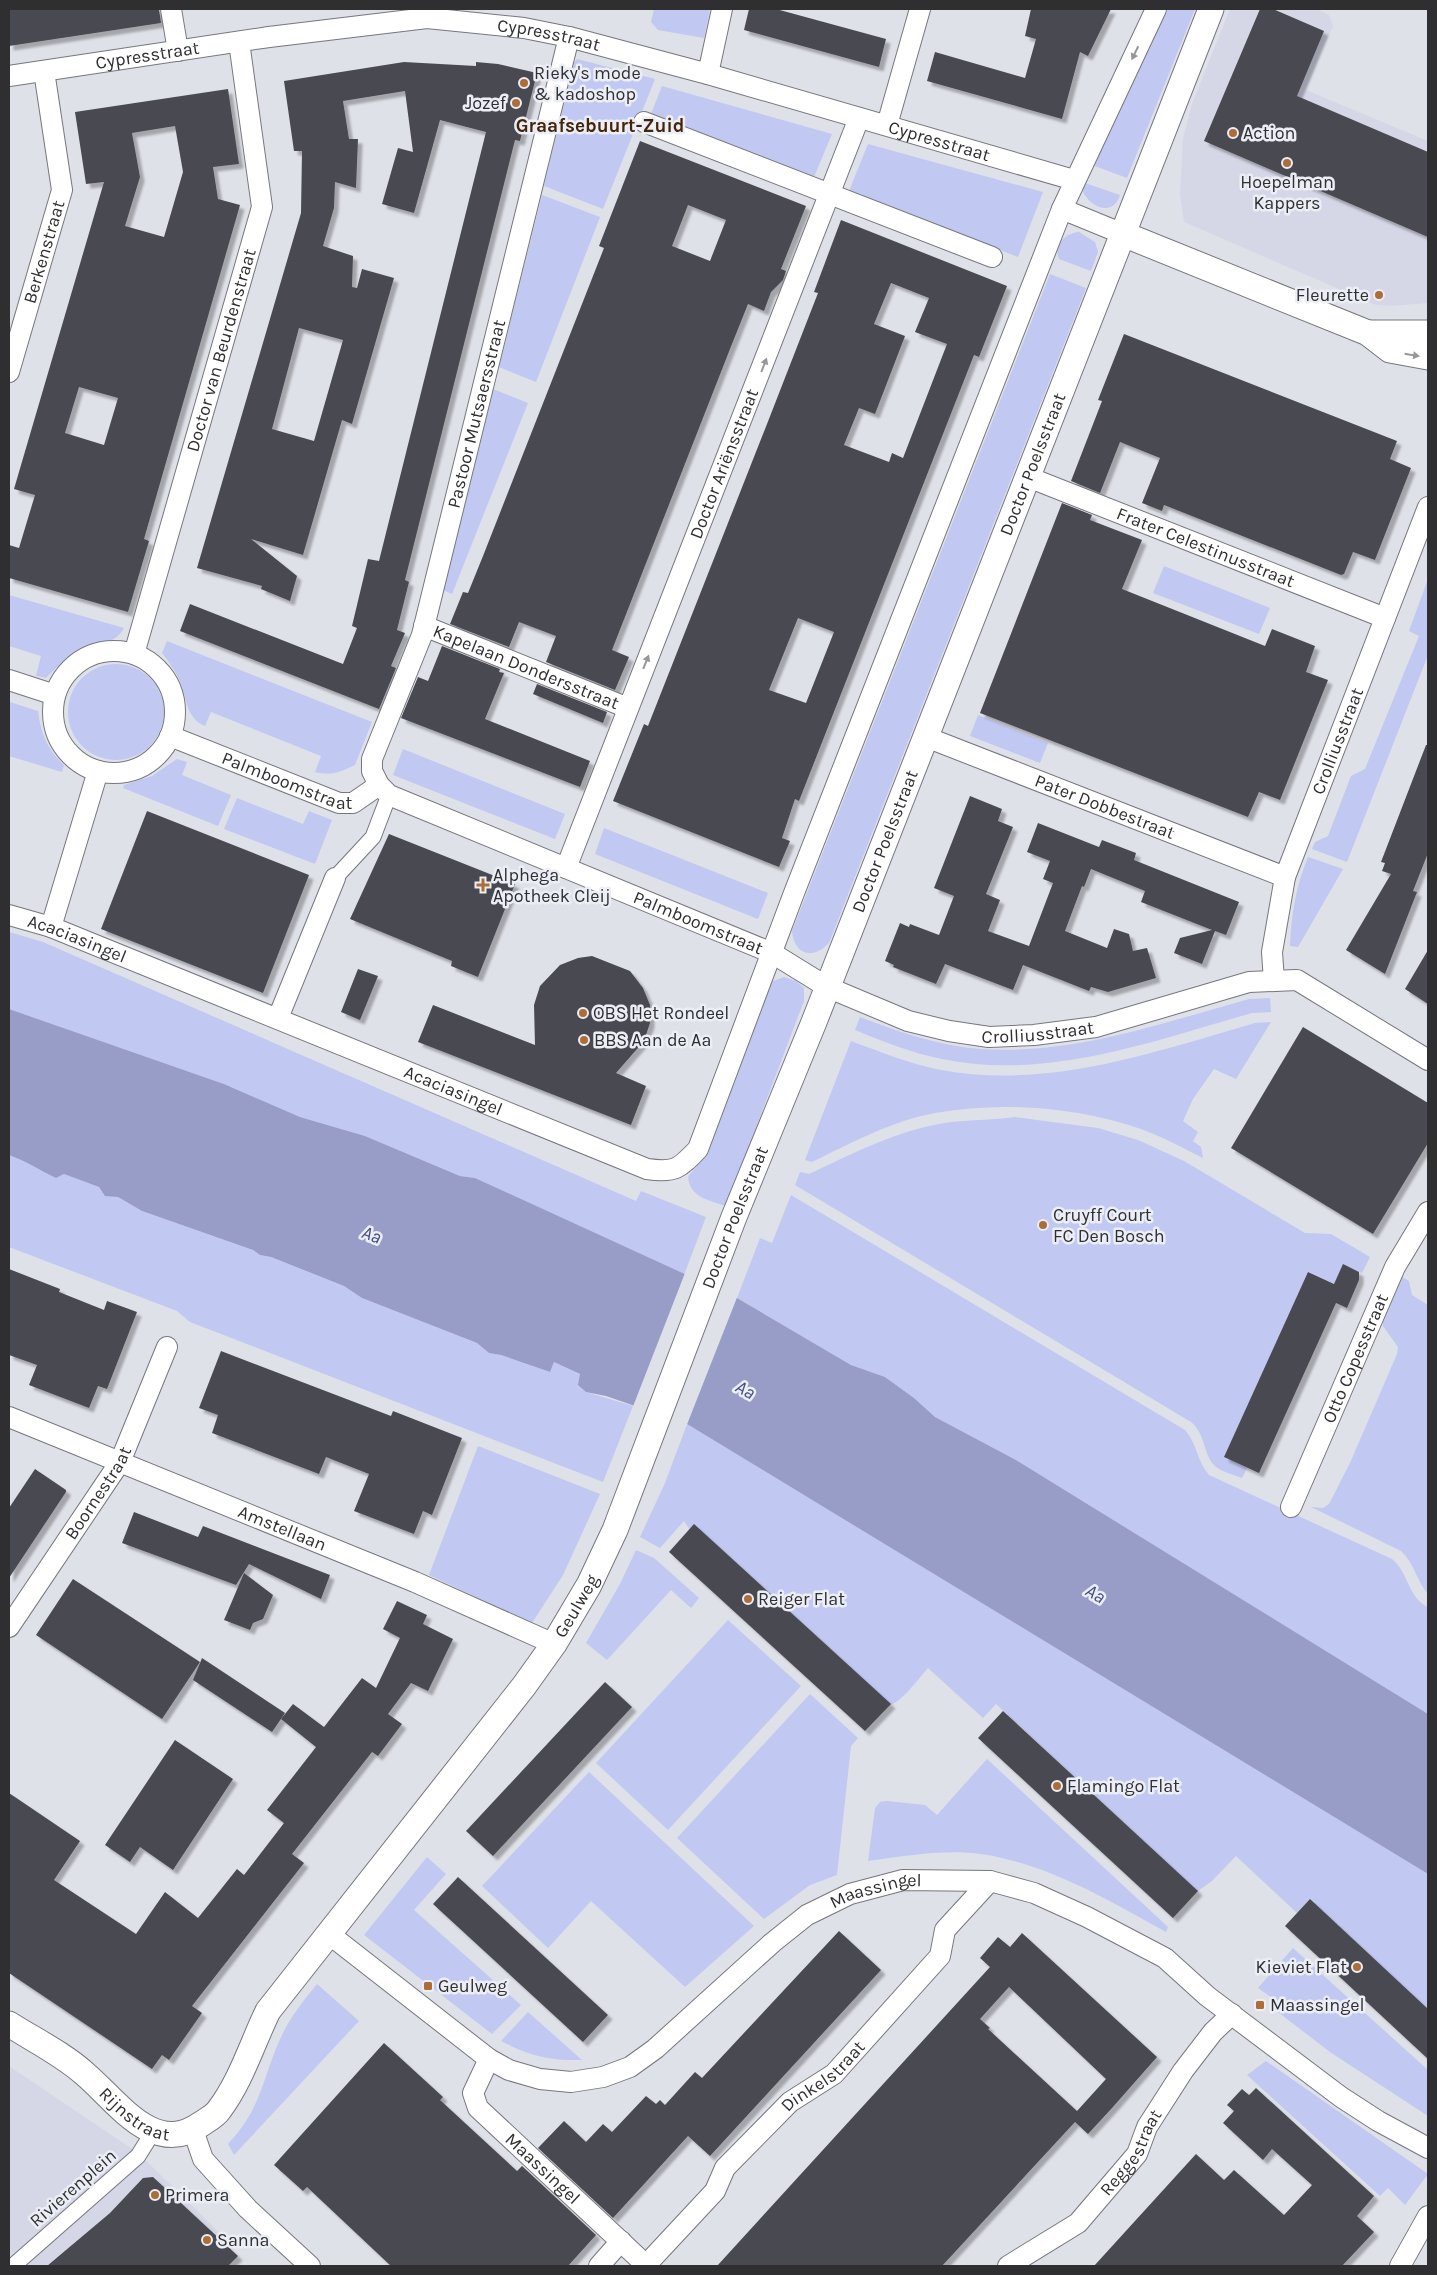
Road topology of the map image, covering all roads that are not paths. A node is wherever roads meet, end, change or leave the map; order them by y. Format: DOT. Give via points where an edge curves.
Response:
graph roads {
  1 [pos="171,9"];
  2 [pos="722,9"];
  3 [pos="920,9"];
  4 [pos="1156,9"];
  5 [pos="1211,9"];
  6 [pos="569,37"];
  7 [pos="239,42"];
  8 [pos="178,51"];
  9 [pos="44,71"];
  10 [pos="708,74"];
  11 [pos="9,76"];
  12 [pos="859,118"];
  13 [pos="644,122"];
  14 [pos="887,125"];
  15 [pos="1074,180"];
  16 [pos="828,195"];
  17 [pos="1062,210"];
  18 [pos="1123,234"];
  19 [pos="992,257"];
  20 [pos="1368,333"];
  21 [pos="1428,333"];
  22 [pos="1428,357"];
  23 [pos="9,372"];
  24 [pos="1028,477"];
  25 [pos="1428,507"];
  26 [pos="1385,618"];
  27 [pos="424,626"];
  28 [pos="134,654"];
  29 [pos="9,680"];
  30 [pos="55,695"];
  31 [pos="628,708"];
  32 [pos="170,736"];
  33 [pos="926,737"];
  34 [pos="98,771"];
  35 [pos="384,790"];
  36 [pos="566,868"];
  37 [pos="1285,876"];
  38 [pos="335,878"];
  39 [pos="9,915"];
  40 [pos="51,927"];
  41 [pos="772,953"];
  42 [pos="1274,981"];
  43 [pos="827,987"];
  44 [pos="278,1018"];
  45 [pos="1428,1060"];
  46 [pos="1428,1212"];
  47 [pos="167,1347"];
  48 [pos="9,1416"];
  49 [pos="646,1448"];
  50 [pos="120,1462"];
  51 [pos="1291,1507"];
  52 [pos="9,1627"];
  53 [pos="554,1644"];
  54 [pos="990,1881"];
  55 [pos="329,1934"];
  56 [pos="1232,2014"];
  57 [pos="9,2024"];
  58 [pos="489,2059"];
  59 [pos="193,2130"];
  60 [pos="153,2132"];
  61 [pos="1428,2148"];
  62 [pos="1428,2216"];
  63 [pos="621,2242"];
  64 [pos="13,2266"];
  65 [pos="310,2266"];
  66 [pos="599,2266"];
  67 [pos="647,2266"];
  68 [pos="1008,2266"];
  69 [pos="1400,2266"];
  1 -- 8 [label="street"];
  2 -- 10 [label="street"];
  3 -- 14 [label="street"];
  4 -- 15 [label="street, one-way"];
  5 -- 18 [label="street, Doctor Poelsstraat"];
  6 -- 7 [label="street, Cypresstraat" via="524,28 427,18"];
  6 -- 10 [label="street, Cypresstraat"];
  6 -- 27 [label="street, Pastoor Mutsaersstraat"];
  7 -- 8 [label="street, Cypresstraat"];
  7 -- 28 [label="street, Doctor van Beurdenstraat" via="262,208"];
  8 -- 9 [label="street, Cypresstraat"];
  9 -- 11 [label="street, Cypresstraat"];
  9 -- 23 [label="street, Berkenstraat" via="62,190"];
  10 -- 12 [label="street, Cypresstraat"];
  12 -- 14 [label="street, Cypresstraat"];
  12 -- 16 [label="street, Doctor Ariënsstraat"];
  13 -- 16 [label="street"];
  14 -- 15 [label="street, Cypresstraat"];
  15 -- 17 [label="street"];
  16 -- 19 [label="street"];
  31 -- 16 [label="street, Doctor Ariënsstraat, one-way"];
  17 -- 18 [label="street"];
  17 -- 41 [label="street"];
  18 -- 20 [label="street"];
  18 -- 24 [label="street, Doctor Poelsstraat"];
  20 -- 21 [label="street"];
  20 -- 22 [label="street, one-way" via="1390,350"];
  24 -- 26 [label="street, Frater Celestinusstraat"];
  24 -- 33 [label="street, Doctor Poelsstraat"];
  25 -- 26 [label="street, Crolliusstraat"];
  26 -- 37 [label="street, Crolliusstraat"];
  27 -- 31 [label="street, Kapelaan Dondersstraat"];
  27 -- 35 [label="street, Pastoor Mutsaersstraat" via="372,759 372,771"];
  28 -- 30 [label="street" via="109,651 86,657 66,673"];
  28 -- 32 [label="street" via="152,664 168,684 175,716"];
  29 -- 30 [label="street"];
  30 -- 34 [label="street" via="52,714 56,733 66,750 81,763"];
  31 -- 36 [label="street, Doctor Ariënsstraat"];
  32 -- 34 [label="street" via="158,754 141,767 120,773"];
  32 -- 35 [label="street, Palmboomstraat" via="339,802 354,803"];
  33 -- 37 [label="street, Pater Dobbestraat"];
  33 -- 43 [label="street, Doctor Poelsstraat"];
  34 -- 40 [label="street"];
  35 -- 36 [label="street, Palmboomstraat"];
  35 -- 38 [label="street" via="373,837"];
  36 -- 41 [label="street, Palmboomstraat"];
  37 -- 42 [label="street, Crolliusstraat" via="1272,952"];
  38 -- 44 [label="street"];
  39 -- 40 [label="street, Acaciasingel"];
  40 -- 44 [label="street, Acaciasingel"];
  41 -- 43 [label="street, Palmboomstraat"];
  41 -- 44 [label="street, Acaciasingel" via="698,1149 681,1167 663,1171 647,1169"];
  42 -- 43 [label="street, Crolliusstraat" via="1250,982 1096,1027 989,1037 908,1021"];
  42 -- 45 [label="street, Crolliusstraat" via="1297,980"];
  43 -- 49 [label="street, Doctor Poelsstraat"];
  46 -- 51 [label="street, Otto Copesstraat" via="1395,1267"];
  47 -- 50 [label="street, Boornestraat"];
  48 -- 50 [label="street, Amstellaan"];
  49 -- 53 [label="street, Geulweg" via="612,1538"];
  50 -- 52 [label="street, Boornestraat"];
  50 -- 53 [label="street, Amstellaan" via="415,1582"];
  53 -- 55 [label="street, Geulweg"];
  54 -- 56 [label="street, Maassingel" via="1034,1893 1165,1958"];
  54 -- 58 [label="street, Maassingel" via="903,1880 832,1902 807,1915 772,1943 655,2049 630,2067 603,2077 570,2082 540,2079 509,2070"];
  54 -- 67 [label="street, Dinkelstraat" via="945,1930 940,1956 834,2074 790,2102 725,2168 715,2191"];
  55 -- 58 [label="street, Maassingel"];
  55 -- 59 [label="street, Geulweg" via="268,2011 236,2084 218,2112"];
  56 -- 61 [label="street, Maassingel" via="1341,2097"];
  56 -- 68 [label="street, Reggestraat" via="1213,2032 1183,2071 1147,2127 1137,2154 1078,2223"];
  57 -- 60 [label="street, Rijnstraat" via="84,2073 130,2118"];
  58 -- 63 [label="street, Maassingel" via="473,2093 478,2108"];
  59 -- 60 [label="street, Rijnstraat" via="175,2135"];
  59 -- 65 [label="street, Rijnstraat" via="208,2165 248,2209"];
  60 -- 64 [label="street, Rivierenplein" via="138,2156"];
  62 -- 69 [label="street"];
  63 -- 66 [label="street"];
  63 -- 67 [label="street, Maassingel"];
}
